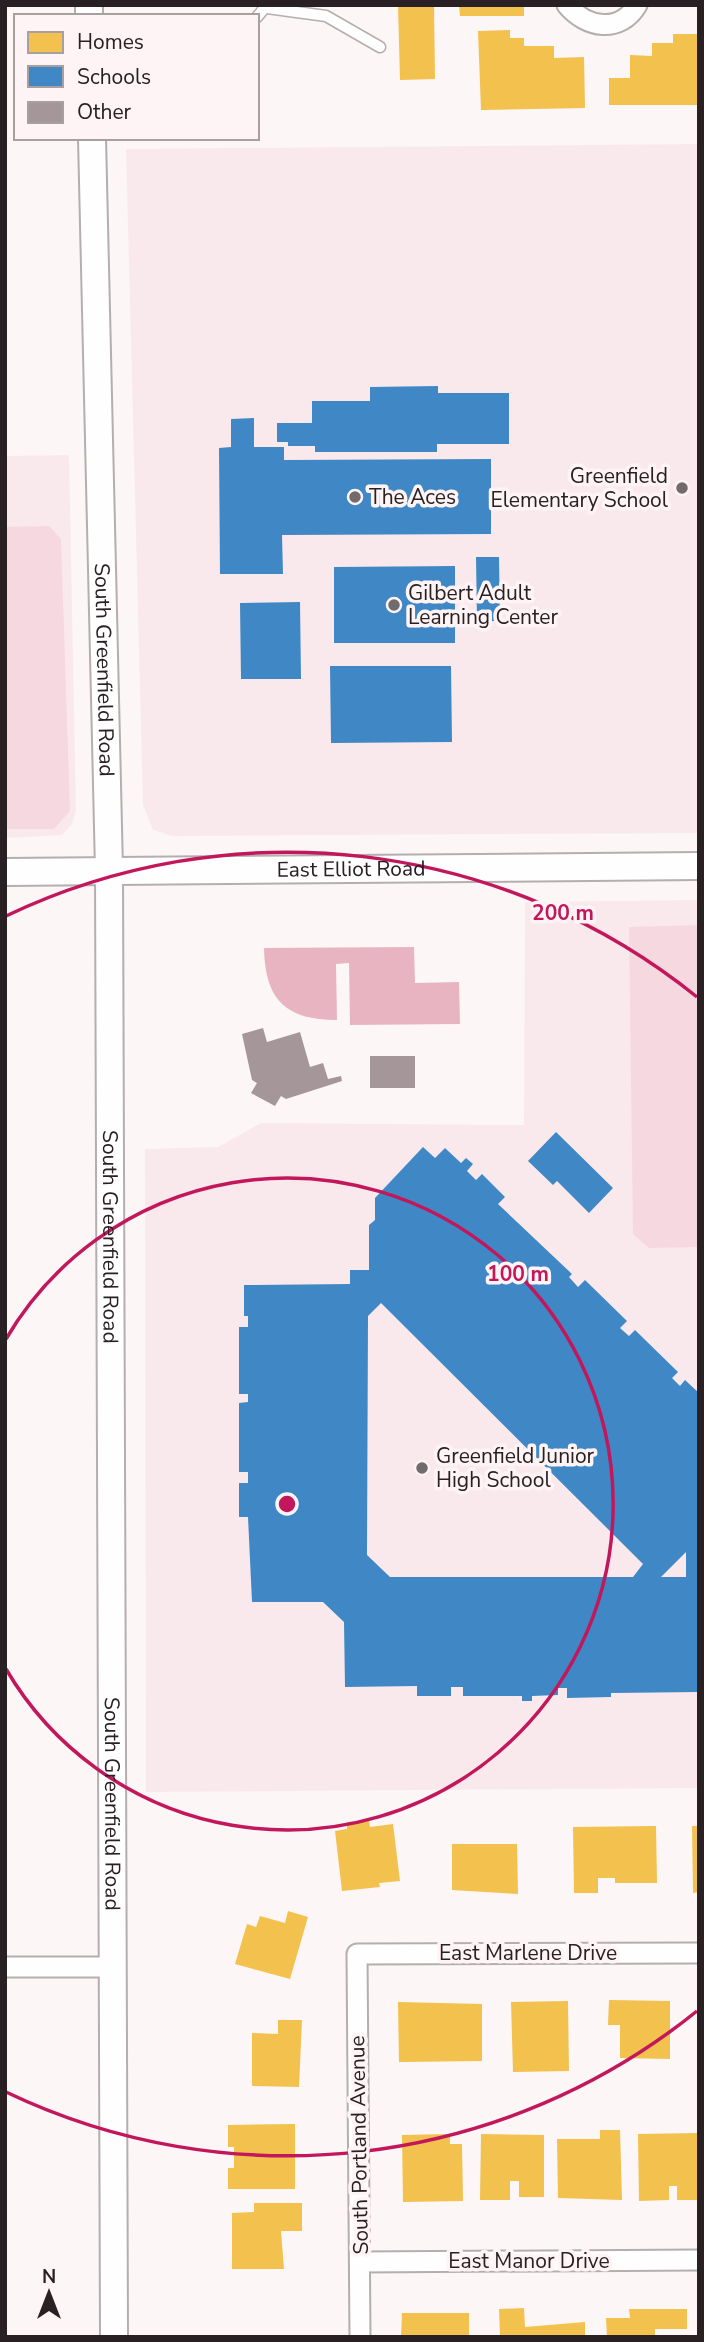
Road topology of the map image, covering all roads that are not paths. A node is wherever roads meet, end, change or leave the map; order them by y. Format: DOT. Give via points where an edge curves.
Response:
graph roads {
  1 [pos="567,5"];
  2 [pos="637,5"];
  3 [pos="267,7"];
  4 [pos="380,47"];
  5 [pos="92,140"];
  6 [pos="699,866"];
  7 [pos="109,870"];
  8 [pos="5,872"];
  9 [pos="699,1953"];
  10 [pos="357,1954"];
  11 [pos="5,1967"];
  12 [pos="113,1967"];
  13 [pos="699,2260"];
  14 [pos="360,2262"];
  15 [pos="114,2337"];
  16 [pos="360,2337"];
  1 -- 2 [label="street" via="577,16 601,26 625,19"];
  3 -- 4 [label="lane" via="326,16"];
  5 -- 7 [label="main road, South Greenfield Road"];
  6 -- 7 [label="main road, East Elliot Road"];
  7 -- 8 [label="main road, East Elliot Road"];
  7 -- 12 [label="main road, South Greenfield Road"];
  9 -- 10 [label="street, East Marlene Drive"];
  10 -- 14 [label="street, South Portland Avenue"];
  11 -- 12 [label="street"];
  12 -- 15 [label="main road, South Greenfield Road"];
  13 -- 14 [label="street, East Manor Drive"];
  14 -- 16 [label="street, South Portland Avenue"];
}
